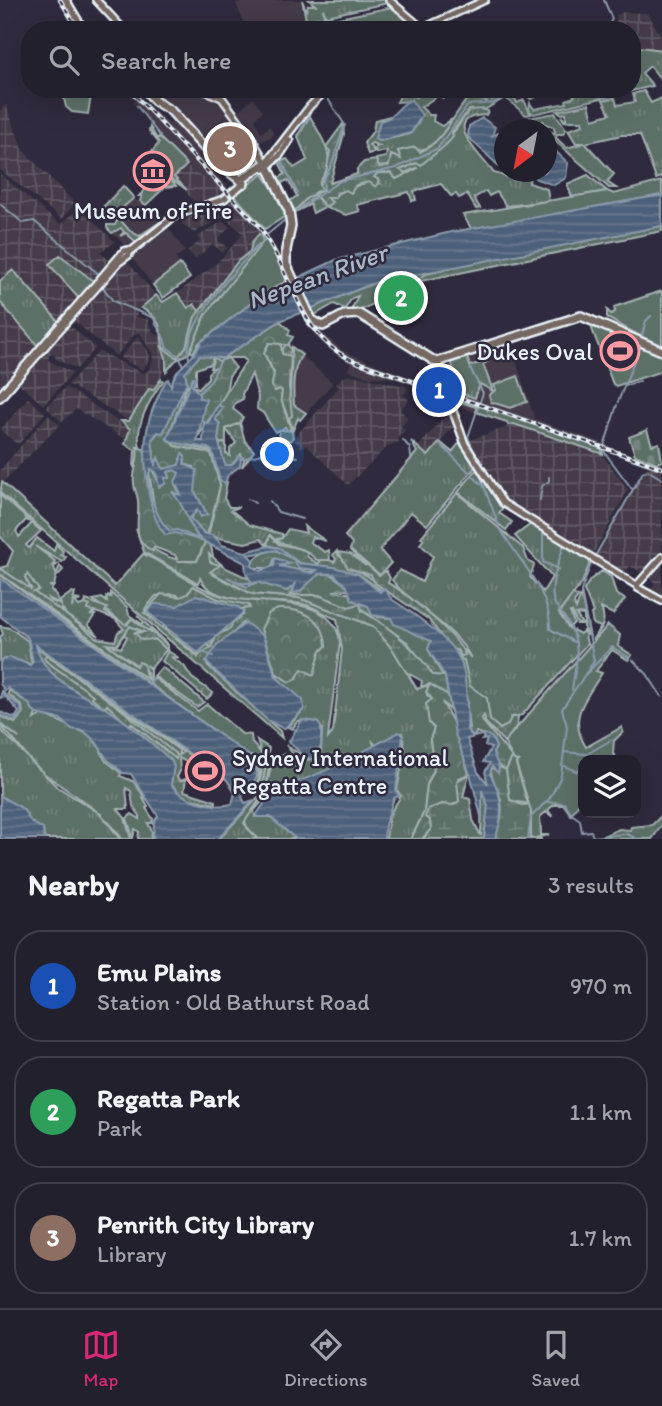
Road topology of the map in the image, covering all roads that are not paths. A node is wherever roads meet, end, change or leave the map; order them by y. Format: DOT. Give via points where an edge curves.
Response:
graph roads {
  1 [pos="65,0"];
  2 [pos="96,0"];
  3 [pos="477,0"];
  4 [pos="485,0"];
  5 [pos="390,3"];
  6 [pos="78,21"];
  7 [pos="116,21"];
  8 [pos="411,21"];
  9 [pos="434,21"];
  10 [pos="436,21"];
  11 [pos="154,98"];
  12 [pos="220,98"];
  13 [pos="321,98"];
  14 [pos="265,166"];
  15 [pos="241,179"];
  16 [pos="127,253"];
  17 [pos="662,352"];
  18 [pos="438,362"];
  19 [pos="0,396"];
  20 [pos="662,557"];
  21 [pos="638,586"];
  22 [pos="662,601"];
  1 -- 6 [label="highway"];
  2 -- 7 [label="main road"];
  3 -- 9 [label="main road"];
  4 -- 10 [label="main road"];
  5 -- 8 [label="main road"];
  11 -- 15 [label="highway" via="217,162"];
  12 -- 14 [label="main road" via="233,110"];
  13 -- 14 [label="main road"];
  14 -- 15 [label="highway"];
  14 -- 18 [label="highway" via="290,215 285,253 290,274 316,326 324,328 358,316"];
  15 -- 16 [label="main road" via="225,198 176,215"];
  16 -- 19 [label="main road"];
  16 -- 19 [label="main road" via="71,317 72,325 64,325"];
  17 -- 18 [label="highway" via="587,317"];
  18 -- 21 [label="main road" via="465,444 503,503"];
  20 -- 21 [label="main road"];
  21 -- 22 [label="main road"];
}
